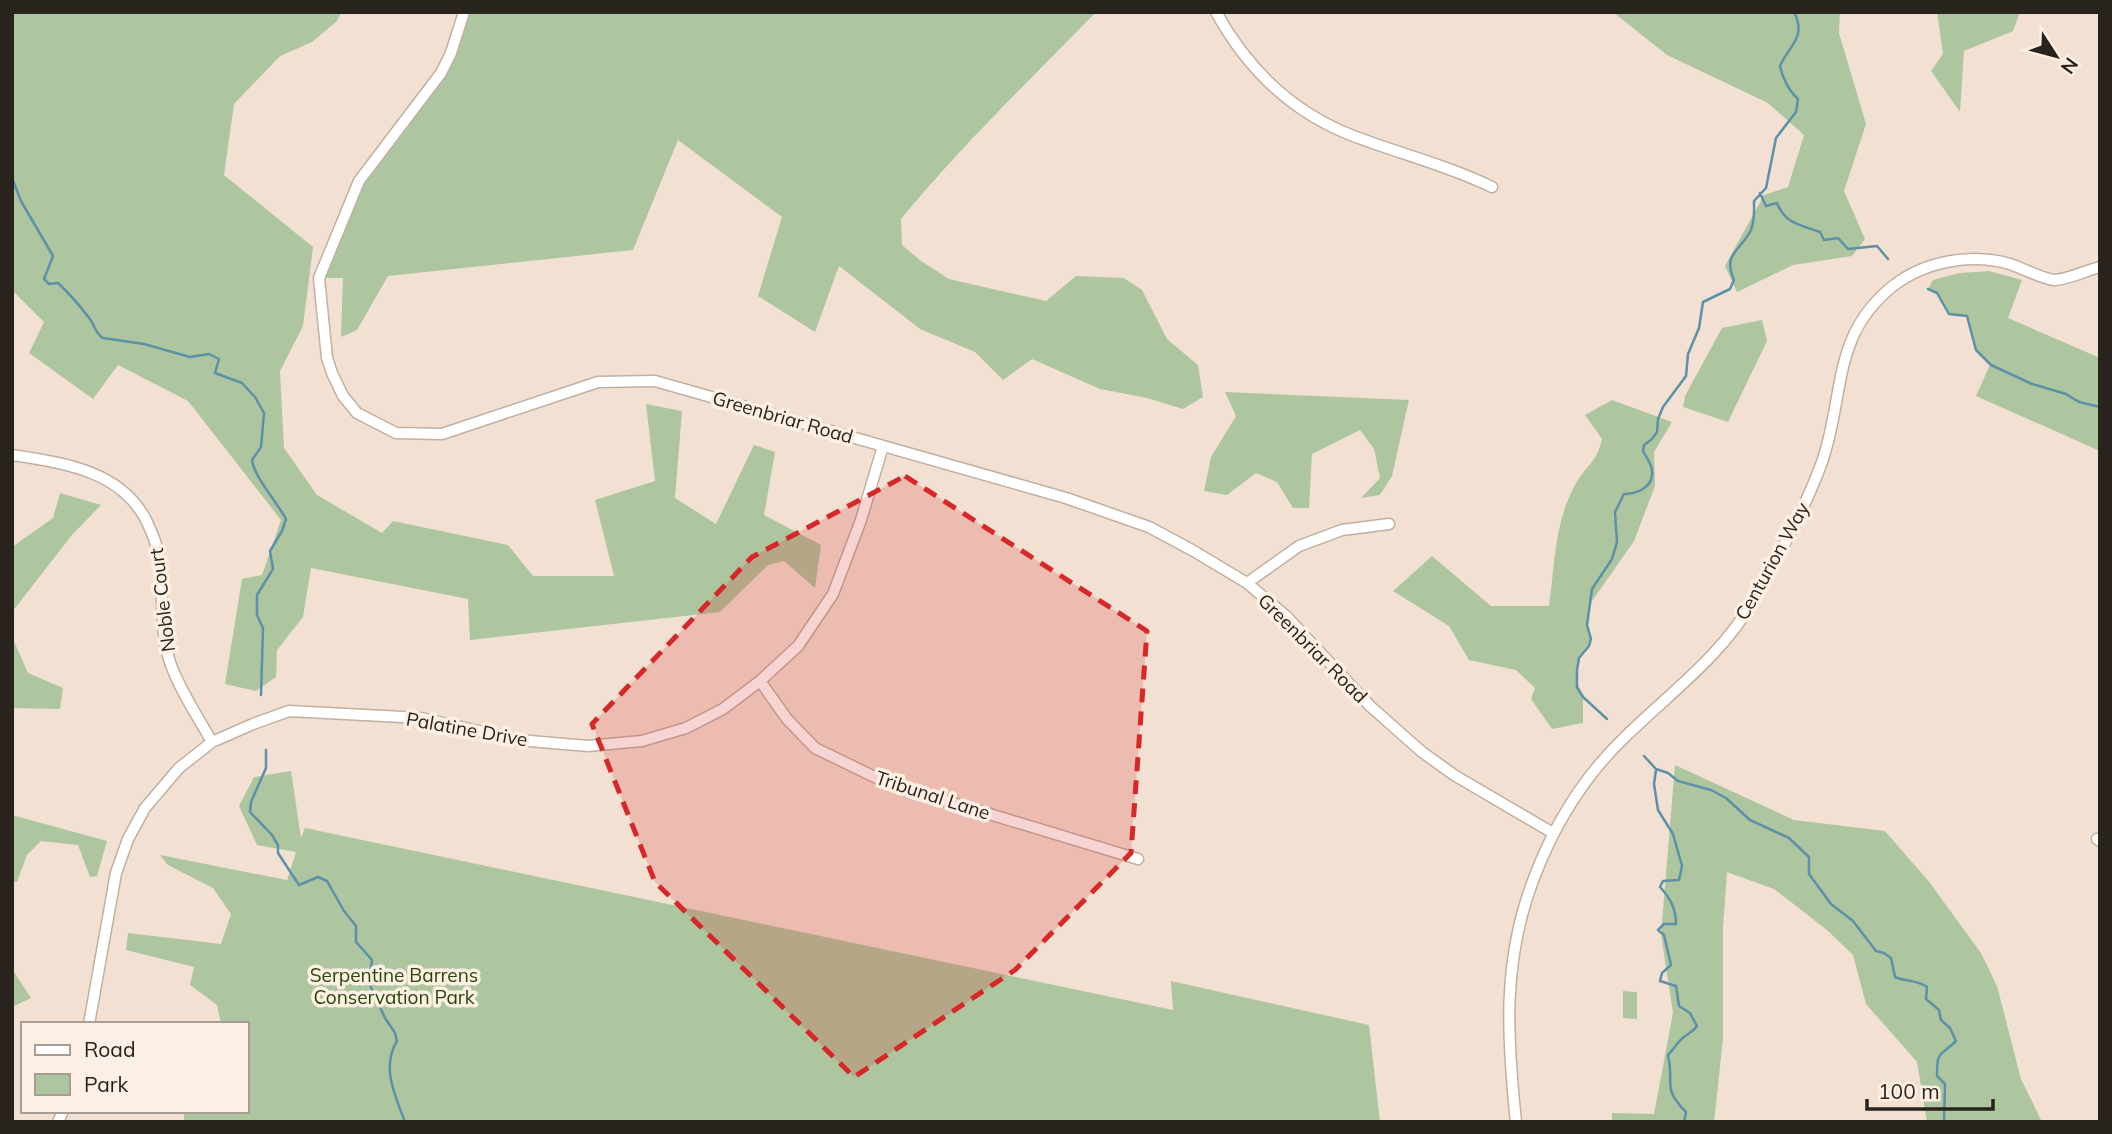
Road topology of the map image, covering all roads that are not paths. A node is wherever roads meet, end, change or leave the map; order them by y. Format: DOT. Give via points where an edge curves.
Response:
graph roads {
  1 [pos="464,12"];
  2 [pos="1216,12"];
  3 [pos="1492,187"];
  4 [pos="2100,267"];
  5 [pos="883,446"];
  6 [pos="12,455"];
  7 [pos="1389,524"];
  8 [pos="1247,583"];
  9 [pos="760,681"];
  10 [pos="212,742"];
  11 [pos="1553,833"];
  12 [pos="1138,859"];
  13 [pos="89,1022"];
  14 [pos="1516,1122"];
  1 -- 5 [label="street, Greenbriar Road" via="441,72 359,181 319,278 327,358 343,396 357,413 396,433 442,434 598,382 655,381"];
  2 -- 3 [label="street" via="1249,64 1306,113 1354,137"];
  4 -- 11 [label="street, Centurion Way" via="2054,280 1979,258 1946,262 1909,276 1872,305 1848,345 1816,477 1753,601 1710,659 1607,755"];
  5 -- 8 [label="street, Greenbriar Road" via="1066,498 1149,527"];
  5 -- 9 [label="street, Palatine Drive" via="833,594 792,654"];
  6 -- 10 [label="street, Noble Court" via="92,472 118,487 142,513 160,559 160,609 170,662"];
  7 -- 8 [label="street" via="1342,530 1299,546"];
  8 -- 11 [label="street, Greenbriar Road" via="1422,752"];
  9 -- 10 [label="street, Palatine Drive" via="723,709 686,728 642,741 575,745 519,740 421,718 289,711"];
  9 -- 12 [label="street, Tribunal Lane" via="815,748 887,783"];
  10 -- 13 [label="street, Palatine Drive" via="179,768 145,808 128,839 116,873"];
  11 -- 14 [label="street, Centurion Way" via="1525,901 1511,964 1508,1038"];
}
